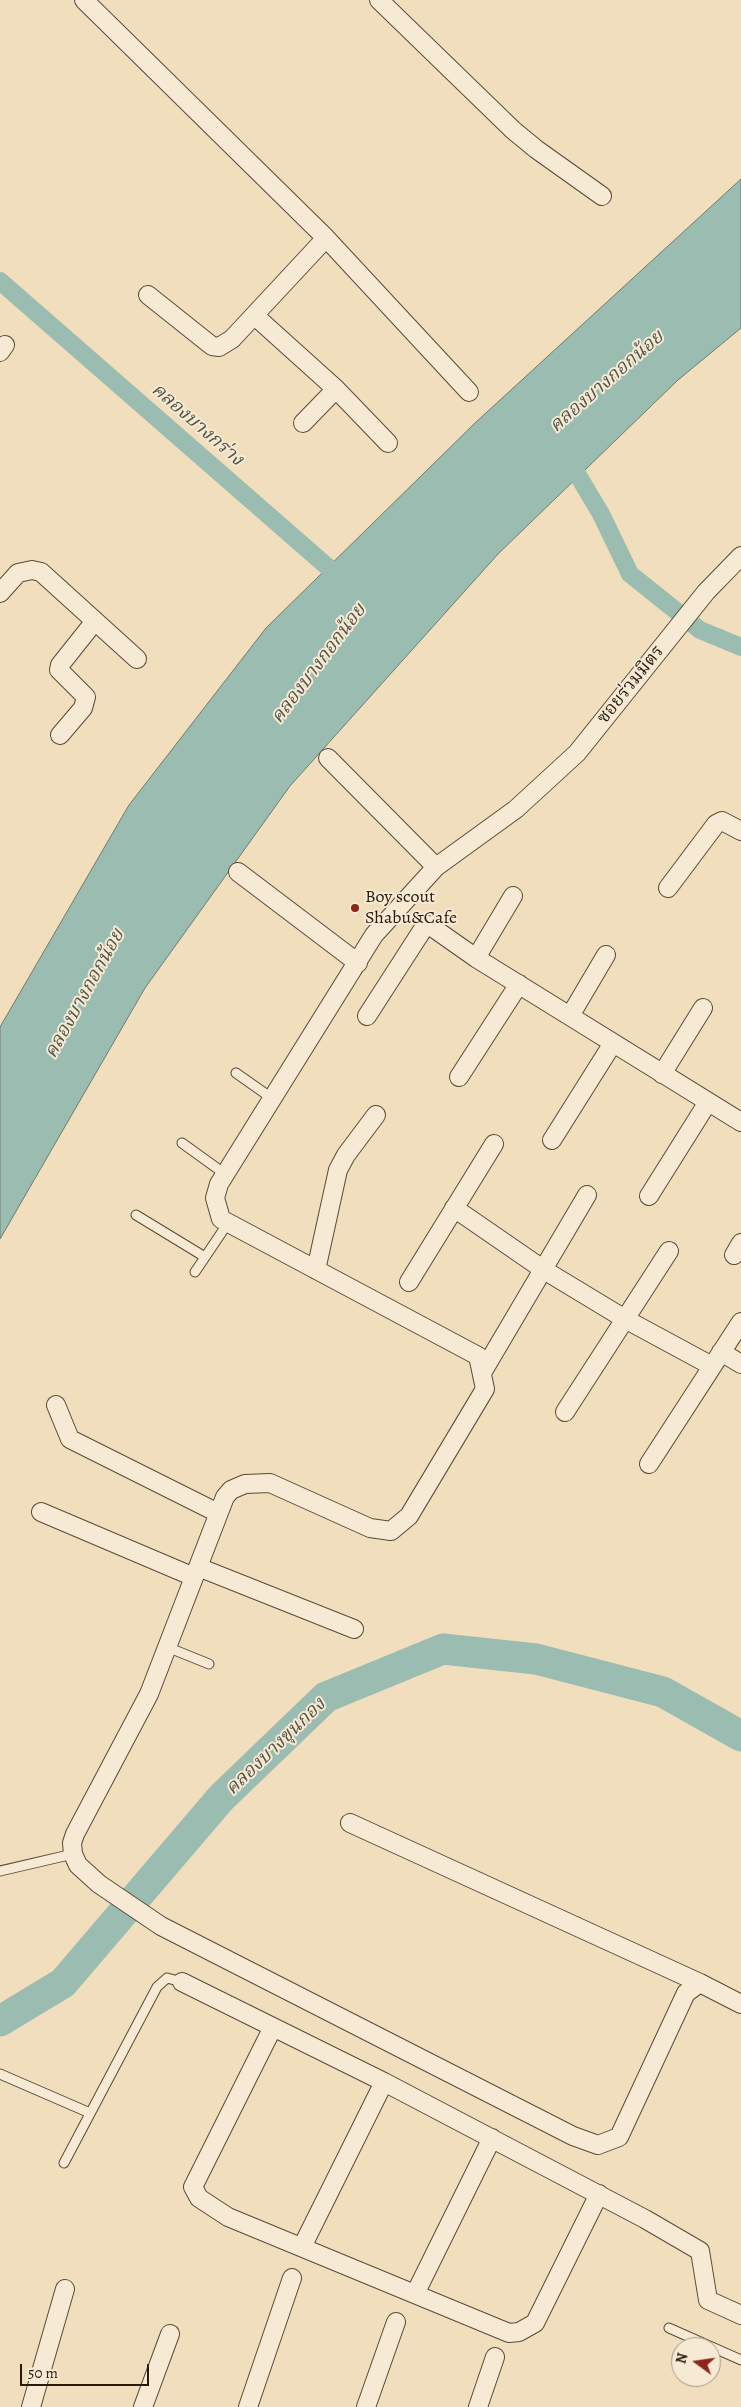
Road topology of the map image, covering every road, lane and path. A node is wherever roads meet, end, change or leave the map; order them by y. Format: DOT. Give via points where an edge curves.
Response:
graph roads {
  1 [pos="84,0"];
  2 [pos="379,0"];
  3 [pos="602,196"];
  4 [pos="326,238"];
  5 [pos="148,295"];
  6 [pos="255,316"];
  7 [pos="336,389"];
  8 [pos="469,392"];
  9 [pos="303,422"];
  10 [pos="388,443"];
  11 [pos="741,556"];
  12 [pos="0,593"];
  13 [pos="95,621"];
  14 [pos="137,659"];
  15 [pos="60,735"];
  16 [pos="328,758"];
  17 [pos="741,832"];
  18 [pos="436,866"];
  19 [pos="238,872"];
  20 [pos="668,888"];
  21 [pos="513,896"];
  22 [pos="606,955"];
  23 [pos="476,958"];
  24 [pos="358,963"];
  25 [pos="519,984"];
  26 [pos="703,1008"];
  27 [pos="367,1016"];
  28 [pos="570,1016"];
  29 [pos="613,1043"];
  30 [pos="236,1073"];
  31 [pos="662,1074"];
  32 [pos="459,1077"];
  33 [pos="273,1099"];
  34 [pos="708,1102"];
  35 [pos="376,1115"];
  36 [pos="739,1117"];
  37 [pos="552,1140"];
  38 [pos="182,1143"];
  39 [pos="494,1144"];
  40 [pos="225,1174"];
  41 [pos="587,1195"];
  42 [pos="649,1196"];
  43 [pos="454,1208"];
  44 [pos="136,1215"];
  45 [pos="228,1223"];
  46 [pos="669,1252"];
  47 [pos="205,1257"];
  48 [pos="316,1270"];
  49 [pos="544,1270"];
  50 [pos="195,1272"];
  51 [pos="409,1282"];
  52 [pos="625,1319"];
  53 [pos="741,1322"];
  54 [pos="717,1359"];
  55 [pos="741,1364"];
  56 [pos="482,1373"];
  57 [pos="56,1405"];
  58 [pos="565,1412"];
  59 [pos="649,1464"];
  60 [pos="41,1512"];
  61 [pos="218,1513"];
  62 [pos="196,1572"];
  63 [pos="354,1628"];
  64 [pos="166,1647"];
  65 [pos="209,1664"];
  66 [pos="350,1823"];
  67 [pos="73,1854"];
  68 [pos="0,1871"];
  69 [pos="182,1982"];
  70 [pos="703,1984"];
  71 [pos="734,2000"];
  72 [pos="274,2027"];
  73 [pos="0,2074"];
  74 [pos="384,2082"];
  75 [pos="90,2113"];
  76 [pos="492,2138"];
  77 [pos="64,2163"];
  78 [pos="605,2198"];
  79 [pos="302,2248"];
  80 [pos="292,2278"];
  81 [pos="65,2289"];
  82 [pos="415,2294"];
  83 [pos="741,2315"];
  84 [pos="396,2322"];
  85 [pos="669,2328"];
  86 [pos="170,2334"];
  87 [pos="495,2357"];
  88 [pos="741,2360"];
  89 [pos="31,2407"];
  90 [pos="143,2407"];
  91 [pos="248,2407"];
  92 [pos="366,2407"];
  93 [pos="478,2407"];
  1 -- 4 [label="street"];
  2 -- 3 [label="street" via="514,130"];
  4 -- 6 [label="street"];
  4 -- 8 [label="street"];
  5 -- 6 [label="street" via="212,346 232,339"];
  6 -- 7 [label="street"];
  7 -- 9 [label="street"];
  7 -- 10 [label="street"];
  11 -- 18 [label="street, ซอยร่วมมิตร" via="706,592 577,753 516,809"];
  12 -- 13 [label="street" via="18,573 37,570"];
  13 -- 14 [label="street"];
  13 -- 15 [label="street" via="60,666 59,670 86,697 83,708"];
  16 -- 18 [label="street"];
  17 -- 20 [label="street" via="726,822 716,824"];
  18 -- 24 [label="street, ซอยร่วมมิตร" via="374,936"];
  19 -- 24 [label="street"];
  21 -- 23 [label="street"];
  22 -- 28 [label="street"];
  23 -- 25 [label="street"];
  23 -- 27 [label="street" via="427,925"];
  24 -- 33 [label="street, ซอยร่วมมิตร"];
  25 -- 28 [label="street"];
  25 -- 32 [label="street"];
  26 -- 31 [label="street"];
  28 -- 29 [label="street"];
  29 -- 31 [label="street"];
  29 -- 37 [label="street"];
  30 -- 33 [label="lane"];
  31 -- 34 [label="street"];
  33 -- 40 [label="street, ซอยร่วมมิตร"];
  34 -- 36 [label="street"];
  34 -- 42 [label="street"];
  35 -- 48 [label="street" via="346,1154 338,1170"];
  38 -- 40 [label="lane"];
  39 -- 43 [label="street"];
  40 -- 45 [label="street, ซอยร่วมมิตร" via="215,1198 222,1219"];
  41 -- 49 [label="street"];
  43 -- 49 [label="street"];
  43 -- 51 [label="street"];
  44 -- 47 [label="lane"];
  45 -- 47 [label="lane"];
  45 -- 48 [label="street"];
  46 -- 52 [label="street"];
  47 -- 50 [label="lane"];
  48 -- 56 [label="street" via="478,1356"];
  49 -- 52 [label="street"];
  49 -- 56 [label="street"];
  52 -- 54 [label="street"];
  52 -- 58 [label="street"];
  53 -- 54 [label="street"];
  54 -- 55 [label="street"];
  54 -- 59 [label="street"];
  56 -- 61 [label="street" via="485,1389 408,1516 391,1531 370,1528 270,1483 245,1484 231,1490 224,1497"];
  57 -- 61 [label="street" via="70,1439"];
  60 -- 62 [label="street"];
  61 -- 62 [label="street"];
  62 -- 63 [label="street"];
  62 -- 64 [label="street"];
  64 -- 65 [label="lane"];
  64 -- 67 [label="street" via="149,1694 75,1834"];
  66 -- 70 [label="street"];
  67 -- 68 [label="lane"];
  67 -- 70 [label="street" via="78,1865 99,1884 160,1926 573,2136 598,2145 619,2137 686,1993"];
  69 -- 72 [label="street"];
  69 -- 75 [label="lane" via="167,1978 157,1987"];
  70 -- 71 [label="street"];
  72 -- 74 [label="street"];
  72 -- 79 [label="street" via="193,2187 199,2198 228,2217"];
  73 -- 75 [label="lane"];
  74 -- 76 [label="street"];
  74 -- 79 [label="street"];
  75 -- 77 [label="lane"];
  76 -- 78 [label="street"];
  76 -- 82 [label="street"];
  78 -- 82 [label="street" via="535,2323 519,2332 509,2333"];
  78 -- 83 [label="street" via="700,2251 708,2300"];
  79 -- 82 [label="street"];
  80 -- 91 [label="street"];
  81 -- 89 [label="street"];
  84 -- 92 [label="street"];
  85 -- 88 [label="lane"];
  86 -- 90 [label="street"];
  87 -- 93 [label="street"];
}
